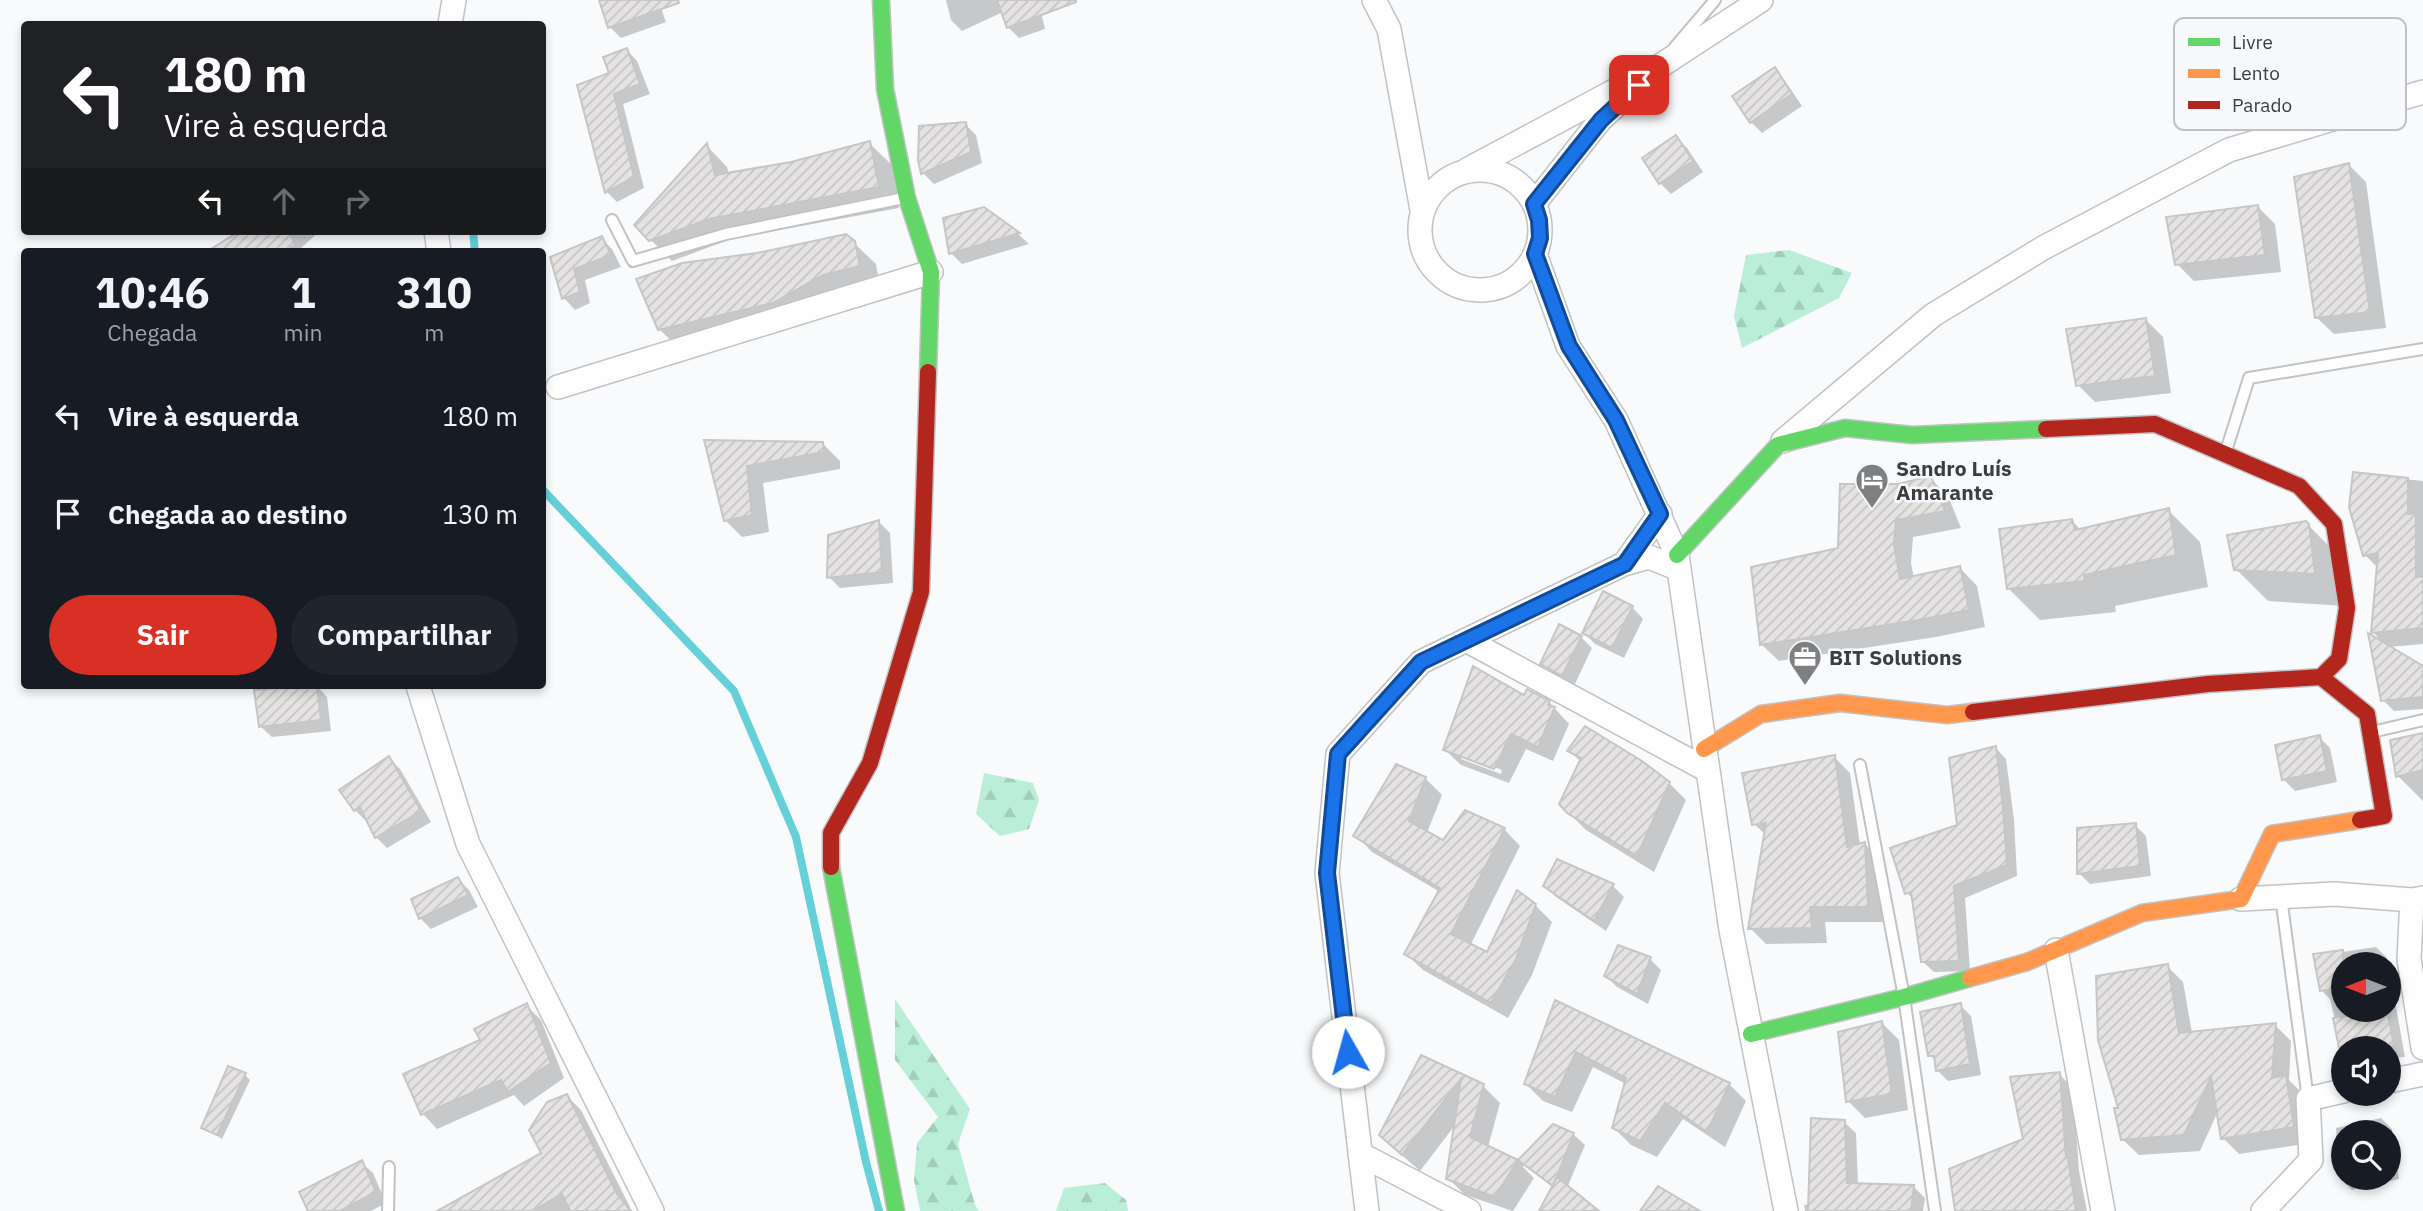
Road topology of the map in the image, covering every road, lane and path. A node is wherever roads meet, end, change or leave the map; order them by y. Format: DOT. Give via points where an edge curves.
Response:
graph roads {
  1 [pos="454,0"];
  2 [pos="881,0"];
  3 [pos="1374,0"];
  4 [pos="1715,0"];
  5 [pos="1761,0"];
  6 [pos="450,21"];
  7 [pos="1657,68"];
  8 [pos="2423,92"];
  9 [pos="2406,97"];
  10 [pos="2296,130"];
  11 [pos="1466,170"];
  12 [pos="907,198"];
  13 [pos="1534,204"];
  14 [pos="1422,210"];
  15 [pos="612,220"];
  16 [pos="1535,254"];
  17 [pos="931,272"];
  18 [pos="2423,349"];
  19 [pos="558,387"];
  20 [pos="1778,445"];
  21 [pos="2225,454"];
  22 [pos="1660,514"];
  23 [pos="1678,562"];
  24 [pos="1625,564"];
  25 [pos="1466,640"];
  26 [pos="2321,677"];
  27 [pos="419,689"];
  28 [pos="2423,720"];
  29 [pos="2370,732"];
  30 [pos="1706,760"];
  31 [pos="1860,765"];
  32 [pos="2281,897"];
  33 [pos="2241,899"];
  34 [pos="2418,899"];
  35 [pos="2056,950"];
  36 [pos="1905,997"];
  37 [pos="1751,1034"];
  38 [pos="2423,1048"];
  39 [pos="2423,1074"];
  40 [pos="2401,1079"];
  41 [pos="2331,1094"];
  42 [pos="2308,1099"];
  43 [pos="1360,1154"];
  44 [pos="389,1167"];
  45 [pos="388,1211"];
  46 [pos="652,1211"];
  47 [pos="896,1211"];
  48 [pos="1367,1211"];
  49 [pos="1469,1211"];
  50 [pos="1786,1211"];
  51 [pos="1935,1211"];
  52 [pos="2103,1211"];
  53 [pos="2263,1211"];
  1 -- 6 [label="street"];
  2 -- 12 [label="street" via="885,89"];
  3 -- 14 [label="street" via="1389,29"];
  4 -- 7 [label="lane"];
  5 -- 7 [label="street"];
  7 -- 11 [label="street"];
  7 -- 13 [label="street" via="1601,120"];
  8 -- 9 [label="street"];
  10 -- 20 [label="street" via="2229,150 2043,248 1933,314"];
  11 -- 13 [label="street" via="1506,175"];
  11 -- 14 [label="street" via="1447,178"];
  12 -- 15 [label="lane" via="726,234 633,261"];
  12 -- 17 [label="street"];
  13 -- 16 [label="street" via="1540,238"];
  14 -- 16 [label="street" via="1419,233 1424,256 1438,275 1457,287 1480,291 1503,286 1522,274"];
  16 -- 22 [label="street" via="1569,346 1616,420"];
  17 -- 19 [label="street"];
  17 -- 47 [label="street" via="921,592 870,763 831,833 831,870"];
  18 -- 21 [label="lane" via="2249,378"];
  20 -- 21 [label="street" via="1845,428 1912,435 2155,424"];
  20 -- 23 [label="street"];
  21 -- 26 [label="street" via="2299,486 2334,524 2347,608 2339,659"];
  22 -- 23 [label="street"];
  22 -- 24 [label="street"];
  23 -- 24 [label="street" via="1649,557"];
  23 -- 30 [label="street"];
  24 -- 25 [label="street"];
  25 -- 30 [label="street"];
  25 -- 43 [label="street" via="1421,662 1338,754 1327,873"];
  26 -- 29 [label="street" via="2367,714"];
  26 -- 30 [label="street" via="2208,684 1947,715 1840,703 1761,714"];
  27 -- 46 [label="street" via="468,844"];
  28 -- 29 [label="lane"];
  29 -- 33 [label="street" via="2384,816 2272,834"];
  30 -- 37 [label="street"];
  31 -- 36 [label="lane"];
  32 -- 33 [label="street"];
  32 -- 34 [label="street" via="2334,894"];
  32 -- 42 [label="lane"];
  33 -- 35 [label="street" via="2142,913"];
  34 -- 38 [label="street" via="2409,959"];
  35 -- 36 [label="street"];
  35 -- 52 [label="street"];
  36 -- 37 [label="street"];
  36 -- 51 [label="lane"];
  37 -- 50 [label="street"];
  39 -- 40 [label="street"];
  41 -- 42 [label="street"];
  42 -- 53 [label="street" via="2311,1160"];
  43 -- 48 [label="street"];
  43 -- 49 [label="street"];
  44 -- 45 [label="lane"];
}
